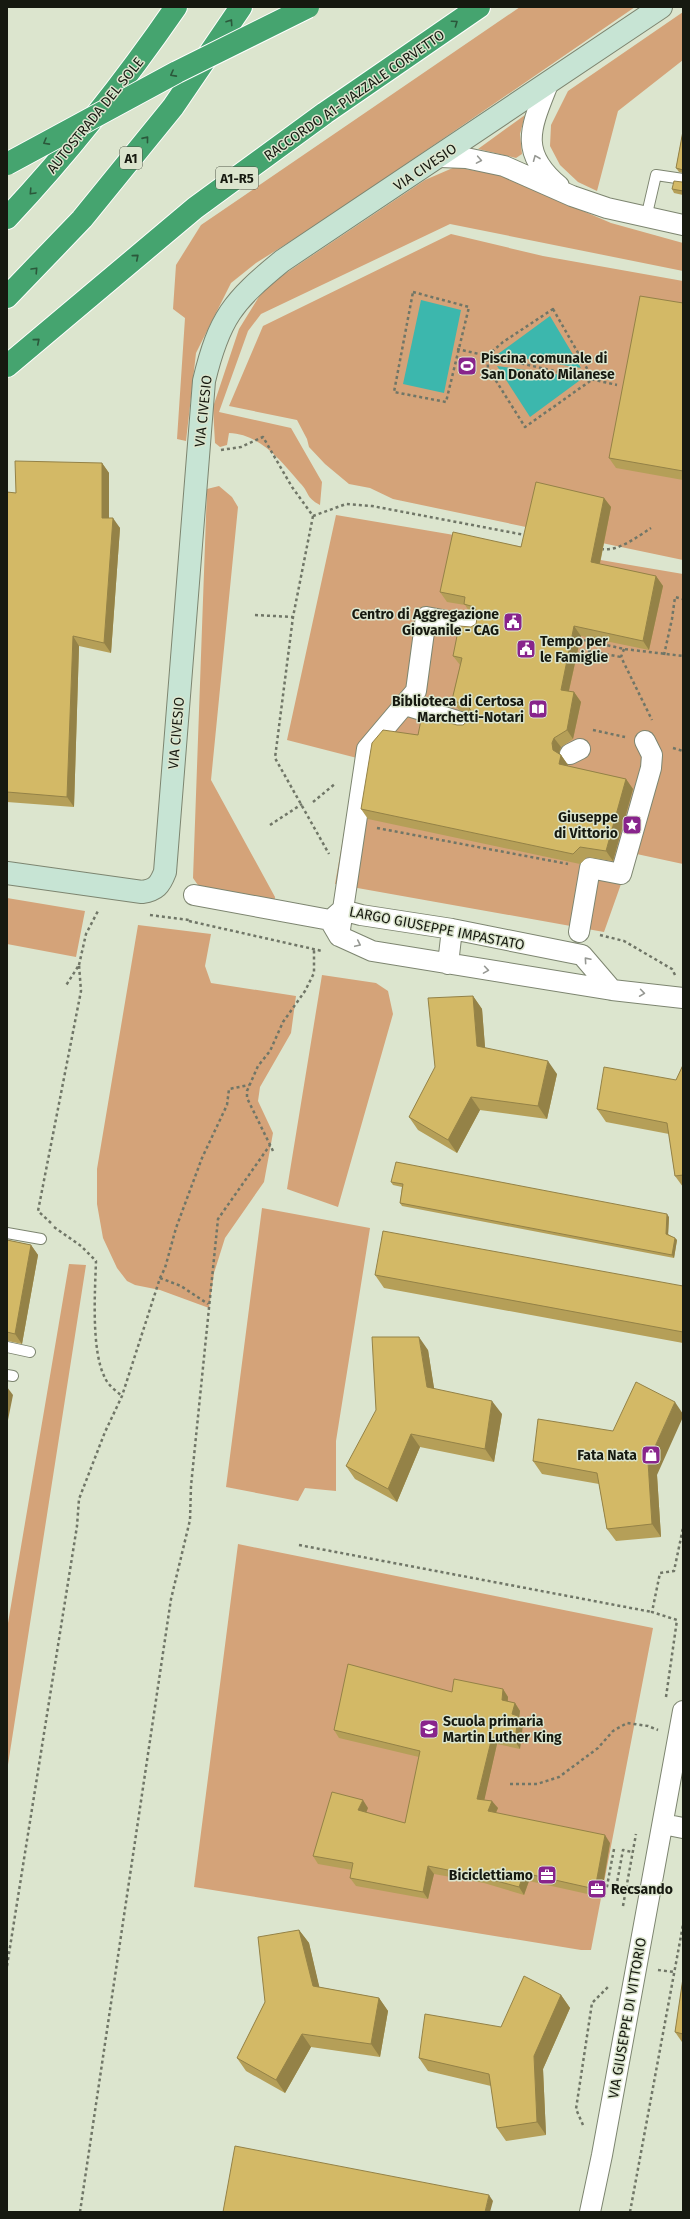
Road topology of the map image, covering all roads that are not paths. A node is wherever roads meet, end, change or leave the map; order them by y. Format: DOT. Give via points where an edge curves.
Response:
graph roads {
  1 [pos="176,7"];
  2 [pos="241,7"];
  3 [pos="308,7"];
  4 [pos="479,7"];
  5 [pos="661,7"];
  6 [pos="548,84"];
  7 [pos="440,157"];
  8 [pos="7,164"];
  9 [pos="683,179"];
  10 [pos="572,196"];
  11 [pos="7,218"];
  12 [pos="646,218"];
  13 [pos="683,226"];
  14 [pos="7,298"];
  15 [pos="7,366"];
  16 [pos="474,626"];
  17 [pos="405,705"];
  18 [pos="467,724"];
  19 [pos="645,741"];
  20 [pos="7,873"];
  21 [pos="194,895"];
  22 [pos="337,922"];
  23 [pos="452,929"];
  24 [pos="579,932"];
  25 [pos="448,964"];
  26 [pos="612,990"];
  27 [pos="683,998"];
  28 [pos="7,1233"];
  29 [pos="41,1239"];
  30 [pos="7,1347"];
  31 [pos="30,1352"];
  32 [pos="674,1708"];
  33 [pos="663,1824"];
  34 [pos="683,1828"];
  35 [pos="590,2212"];
  1 -- 11 [label="highway, AUTOSTRADA DEL SOLE, one-way" via="127,76 46,177"];
  14 -- 2 [label="highway, A1, one-way" via="82,219 173,107"];
  3 -- 8 [label="highway, one-way, bridge" via="177,72"];
  15 -- 4 [label="highway, RACCORDO A1-PIAZZALE CORVETTO / A1-R5, one-way" via="195,208"];
  5 -- 6 [label="street, VIA CIVESIO"];
  6 -- 7 [label="street, VIA CIVESIO"];
  10 -- 6 [label="street, one-way" via="546,175 536,162 532,147 536,113"];
  7 -- 10 [label="street, one-way" via="466,158 504,166"];
  7 -- 20 [label="street, VIA CIVESIO" via="282,261 234,305 220,327 204,381 165,872 162,882 154,890 142,892"];
  9 -- 12 [label="lane" via="656,175"];
  10 -- 12 [label="street"];
  12 -- 13 [label="street"];
  16 -- 17 [label="street" via="426,616 416,691"];
  17 -- 18 [label="street"];
  17 -- 22 [label="street" via="367,749"];
  19 -- 24 [label="street" via="652,755 651,768 620,874 590,868"];
  21 -- 22 [label="street"];
  22 -- 23 [label="street, LARGO GIUSEPPE IMPASTATO" via="361,915"];
  22 -- 25 [label="street, LARGO GIUSEPPE IMPASTATO, one-way" via="372,951"];
  23 -- 25 [label="street"];
  26 -- 23 [label="street, LARGO GIUSEPPE IMPASTATO, one-way" via="582,955"];
  25 -- 26 [label="street, LARGO GIUSEPPE IMPASTATO, one-way"];
  26 -- 27 [label="street, LARGO GIUSEPPE IMPASTATO, one-way"];
  28 -- 29 [label="lane"];
  30 -- 31 [label="lane"];
  32 -- 33 [label="street, VIA GIUSEPPE DI VITTORIO"];
  33 -- 34 [label="street"];
  33 -- 35 [label="street, VIA GIUSEPPE DI VITTORIO"];
}
